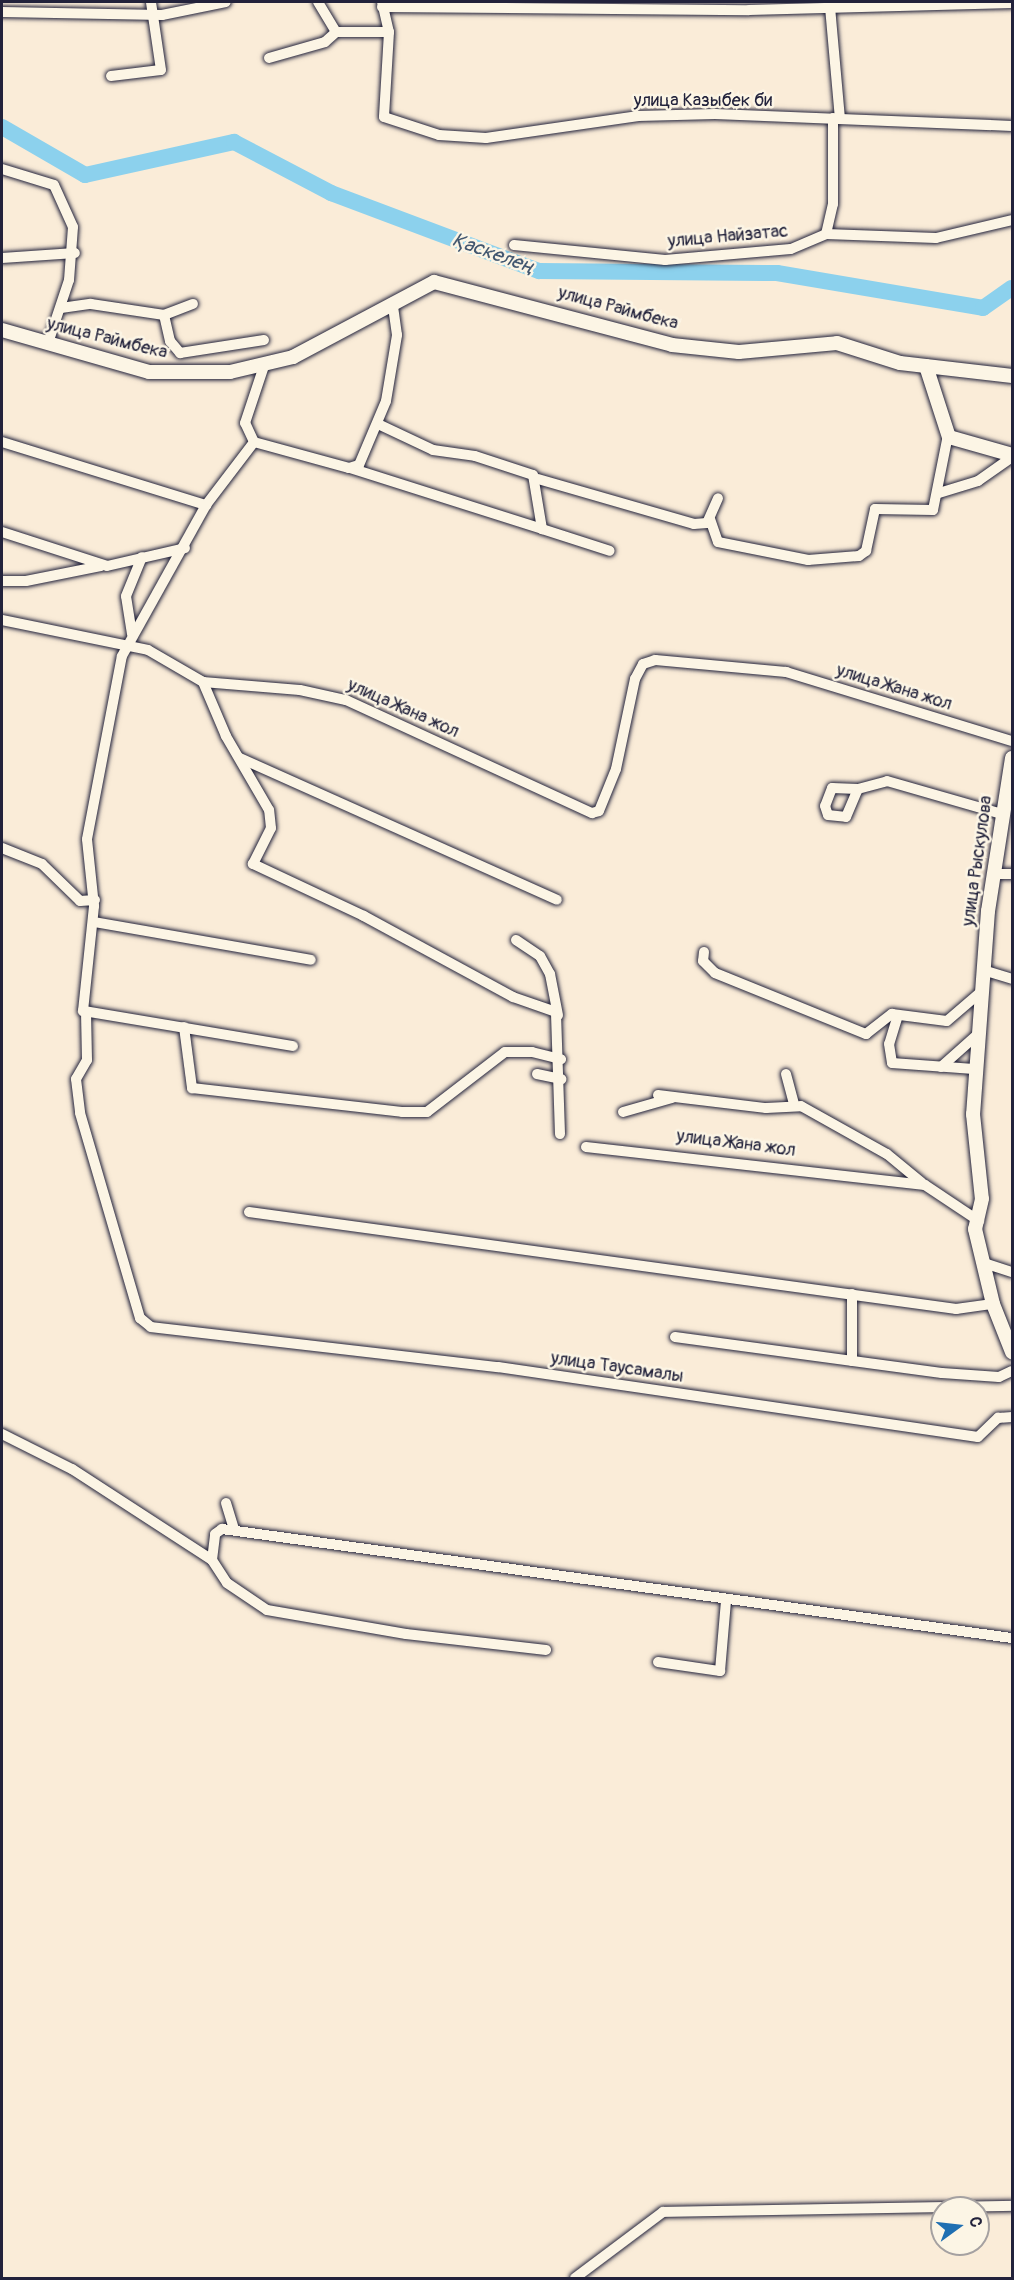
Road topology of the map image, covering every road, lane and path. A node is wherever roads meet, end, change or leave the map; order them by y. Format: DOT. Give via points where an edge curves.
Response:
graph roads {
  1 [pos="151,2"];
  2 [pos="226,2"];
  3 [pos="318,2"];
  4 [pos="1009,3"];
  5 [pos="382,4"];
  6 [pos="721,5"];
  7 [pos="833,5"];
  8 [pos="2,12"];
  9 [pos="154,14"];
  10 [pos="336,32"];
  11 [pos="389,32"];
  12 [pos="269,58"];
  13 [pos="111,76"];
  14 [pos="837,118"];
  15 [pos="1012,126"];
  16 [pos="2,169"];
  17 [pos="1012,220"];
  18 [pos="826,234"];
  19 [pos="514,245"];
  20 [pos="75,253"];
  21 [pos="2,258"];
  22 [pos="193,304"];
  23 [pos="393,305"];
  24 [pos="61,308"];
  25 [pos="164,315"];
  26 [pos="2,330"];
  27 [pos="264,340"];
  28 [pos="48,343"];
  29 [pos="264,366"];
  30 [pos="926,366"];
  31 [pos="1012,376"];
  32 [pos="378,424"];
  33 [pos="948,435"];
  34 [pos="2,442"];
  35 [pos="254,442"];
  36 [pos="1012,456"];
  37 [pos="349,468"];
  38 [pos="538,479"];
  39 [pos="939,493"];
  40 [pos="718,498"];
  41 [pos="206,505"];
  42 [pos="710,519"];
  43 [pos="542,529"];
  44 [pos="2,531"];
  45 [pos="185,548"];
  46 [pos="610,551"];
  47 [pos="142,557"];
  48 [pos="102,566"];
  49 [pos="2,581"];
  50 [pos="2,620"];
  51 [pos="130,639"];
  52 [pos="203,682"];
  53 [pos="1012,741"];
  54 [pos="240,758"];
  55 [pos="1012,758"];
  56 [pos="858,789"];
  57 [pos="1002,814"];
  58 [pos="2,848"];
  59 [pos="993,874"];
  60 [pos="1012,874"];
  61 [pos="94,900"];
  62 [pos="557,900"];
  63 [pos="94,921"];
  64 [pos="516,940"];
  65 [pos="704,952"];
  66 [pos="311,960"];
  67 [pos="983,970"];
  68 [pos="1012,979"];
  69 [pos="983,990"];
  70 [pos="86,1012"];
  71 [pos="558,1015"];
  72 [pos="898,1015"];
  73 [pos="184,1027"];
  74 [pos="978,1034"];
  75 [pos="293,1046"];
  76 [pos="561,1059"];
  77 [pos="941,1067"];
  78 [pos="974,1069"];
  79 [pos="537,1074"];
  80 [pos="786,1074"];
  81 [pos="561,1078"];
  82 [pos="658,1095"];
  83 [pos="677,1095"];
  84 [pos="790,1101"];
  85 [pos="623,1112"];
  86 [pos="560,1134"];
  87 [pos="586,1147"];
  88 [pos="925,1185"];
  89 [pos="249,1212"];
  90 [pos="979,1221"];
  91 [pos="984,1263"];
  92 [pos="1012,1272"];
  93 [pos="852,1294"];
  94 [pos="993,1304"];
  95 [pos="675,1337"];
  96 [pos="1012,1352"];
  97 [pos="852,1361"];
  98 [pos="1012,1371"];
  99 [pos="1012,1417"];
  100 [pos="2,1434"];
  101 [pos="226,1503"];
  102 [pos="234,1530"];
  103 [pos="212,1560"];
  104 [pos="726,1601"];
  105 [pos="1012,1638"];
  106 [pos="546,1650"];
  107 [pos="658,1662"];
  108 [pos="1012,2206"];
  109 [pos="575,2278"];
  1 -- 9 [label="street"];
  2 -- 9 [label="street"];
  3 -- 10 [label="street"];
  4 -- 7 [label="street"];
  5 -- 6 [label="street"];
  5 -- 11 [label="street"];
  6 -- 7 [label="street"];
  7 -- 14 [label="street"];
  8 -- 9 [label="street"];
  9 -- 13 [label="street" via="161,70"];
  10 -- 11 [label="street"];
  10 -- 12 [label="street" via="325,42"];
  11 -- 14 [label="street, улица Казыбек би" via="383,110 396,124 486,138 638,116"];
  14 -- 15 [label="street, улица Казыбек би"];
  14 -- 18 [label="street" via="833,204"];
  16 -- 20 [label="street" via="54,185 73,227"];
  17 -- 18 [label="street, улица Найзатас" via="936,238"];
  18 -- 19 [label="street, улица Найзатас" via="791,249 665,260"];
  20 -- 21 [label="street"];
  20 -- 24 [label="street"];
  22 -- 25 [label="street"];
  23 -- 29 [label="street, улица Раймбека" via="345,334"];
  23 -- 30 [label="street, улица Раймбека" via="434,282 672,345 739,352 837,343"];
  23 -- 32 [label="street" via="397,335"];
  24 -- 25 [label="street" via="91,304"];
  24 -- 28 [label="street"];
  25 -- 27 [label="street" via="170,341 180,353"];
  26 -- 28 [label="street, улица Раймбека"];
  28 -- 29 [label="street, улица Раймбека" via="149,372 189,376"];
  29 -- 35 [label="street" via="245,423"];
  30 -- 31 [label="street, улица Раймбека"];
  30 -- 33 [label="street"];
  32 -- 37 [label="street" via="359,465"];
  32 -- 38 [label="street" via="433,450 476,456"];
  33 -- 36 [label="street" via="957,443"];
  33 -- 39 [label="street"];
  34 -- 41 [label="street"];
  35 -- 37 [label="street"];
  35 -- 41 [label="street"];
  36 -- 39 [label="street" via="978,481"];
  37 -- 43 [label="street"];
  38 -- 42 [label="street" via="694,524"];
  38 -- 43 [label="street"];
  39 -- 42 [label="street" via="927,513 875,509 866,550 840,561 777,556 718,542"];
  40 -- 42 [label="street"];
  41 -- 45 [label="street"];
  43 -- 46 [label="street"];
  44 -- 48 [label="street"];
  45 -- 47 [label="street"];
  45 -- 51 [label="street"];
  47 -- 48 [label="street"];
  47 -- 51 [label="street" via="126,596"];
  48 -- 49 [label="street" via="26,581"];
  50 -- 51 [label="street"];
  51 -- 52 [label="street"];
  51 -- 61 [label="street" via="87,839"];
  52 -- 53 [label="street, улица Жана жол" via="240,689 300,690 346,700 592,813 599,811 616,769 634,679 643,664 655,660 786,672"];
  52 -- 54 [label="street"];
  54 -- 62 [label="street"];
  54 -- 71 [label="street" via="272,822 252,864"];
  55 -- 57 [label="street, улица Рыскулова"];
  56 -- 57 [label="street" via="887,781"];
  57 -- 59 [label="street, улица Рыскулова"];
  58 -- 61 [label="street" via="42,864 81,901"];
  59 -- 60 [label="street"];
  59 -- 67 [label="street, улица Рыскулова"];
  61 -- 63 [label="street"];
  63 -- 66 [label="street"];
  63 -- 70 [label="street"];
  64 -- 71 [label="street" via="540,956 550,974"];
  65 -- 72 [label="street" via="706,967 715,973 866,1034 875,1032 882,1019"];
  67 -- 68 [label="street"];
  67 -- 69 [label="street, улица Рыскулова"];
  69 -- 72 [label="street" via="947,1021"];
  69 -- 74 [label="street, улица Рыскулова"];
  70 -- 73 [label="street"];
  70 -- 99 [label="street, улица Таусамалы" via="87,1060 76,1079 76,1094 140,1318 151,1327 208,1330 978,1437 998,1418"];
  71 -- 76 [label="street"];
  72 -- 77 [label="street" via="889,1044 892,1063"];
  73 -- 75 [label="street"];
  73 -- 76 [label="street" via="192,1088 419,1114 505,1052 521,1050"];
  74 -- 77 [label="street"];
  74 -- 78 [label="street, улица Рыскулова"];
  76 -- 81 [label="street"];
  77 -- 78 [label="street"];
  78 -- 90 [label="street, улица Рыскулова"];
  79 -- 81 [label="street"];
  80 -- 84 [label="street"];
  81 -- 86 [label="street"];
  82 -- 83 [label="street"];
  83 -- 84 [label="street" via="766,1108"];
  83 -- 85 [label="street"];
  84 -- 88 [label="street" via="887,1154"];
  87 -- 88 [label="street, улица Жана жол"];
  88 -- 90 [label="street, улица Жана жол"];
  89 -- 93 [label="street"];
  90 -- 91 [label="street, улица Рыскулова" via="975,1229"];
  91 -- 92 [label="street"];
  91 -- 94 [label="street, улица Рыскулова"];
  93 -- 94 [label="street" via="956,1309"];
  93 -- 97 [label="street"];
  94 -- 96 [label="street, улица Рыскулова"];
  95 -- 97 [label="street"];
  97 -- 98 [label="street" via="989,1377"];
  100 -- 103 [label="street" via="72,1469"];
  101 -- 102 [label="street"];
  102 -- 103 [label="street" via="218,1530"];
  102 -- 104 [label="street"];
  103 -- 106 [label="street" via="227,1583 267,1610 406,1634"];
  104 -- 105 [label="street"];
  104 -- 107 [label="street" via="720,1671"];
  108 -- 109 [label="street" via="663,2212"];
}
